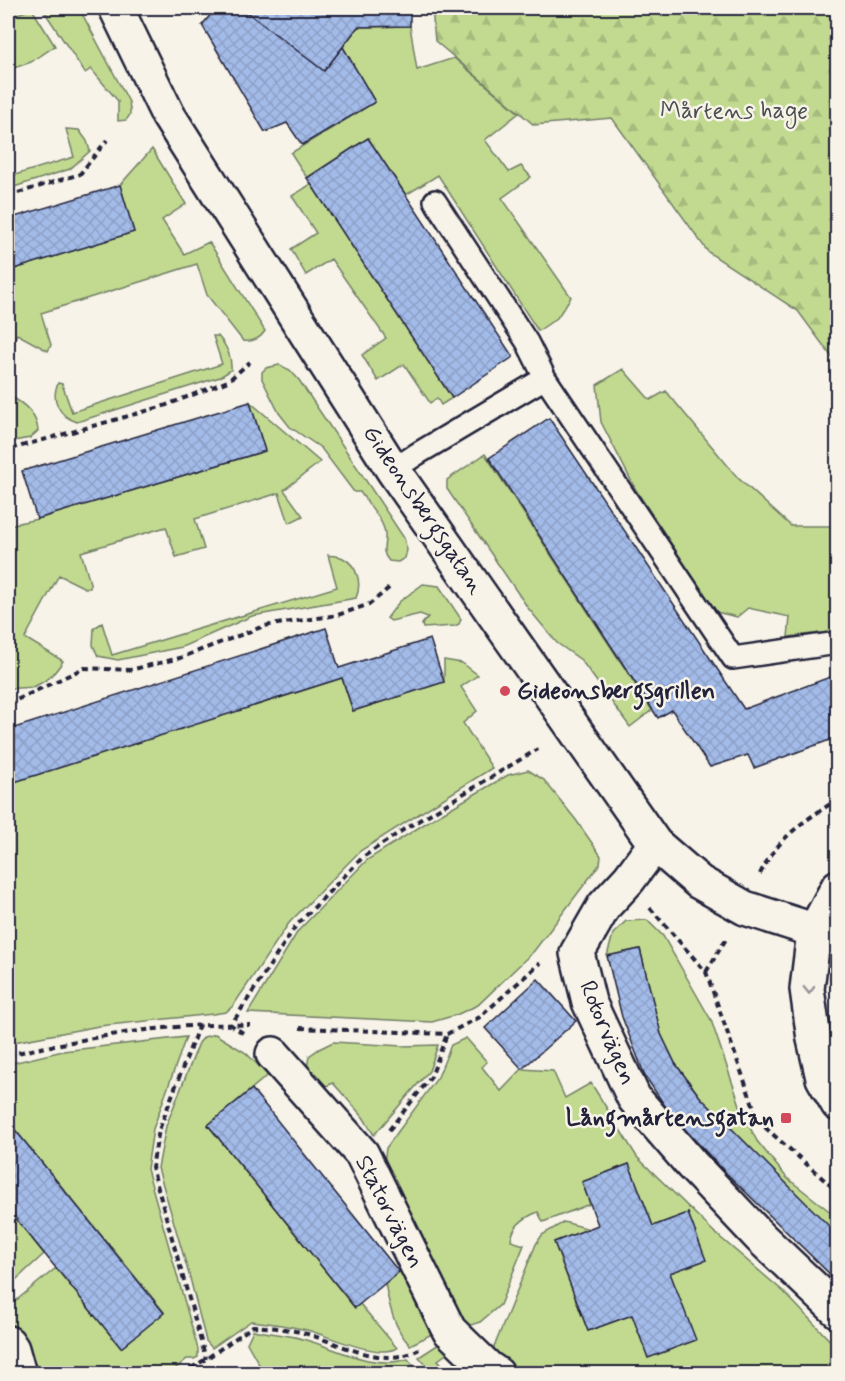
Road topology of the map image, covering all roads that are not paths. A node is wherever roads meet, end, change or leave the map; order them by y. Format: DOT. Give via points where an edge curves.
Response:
graph roads {
  1 [pos="116,8"];
  2 [pos="435,201"];
  3 [pos="545,378"];
  4 [pos="393,470"];
  5 [pos="837,643"];
  6 [pos="655,844"];
  7 [pos="837,887"];
  8 [pos="826,935"];
  9 [pos="273,1054"];
  10 [pos="837,1104"];
  11 [pos="837,1311"];
  12 [pos="8,1343"];
  13 [pos="19,1374"];
  14 [pos="497,1374"];
  1 -- 4 [label="street, Gideonsbergsgatan" via="168,115"];
  2 -- 3 [label="lane" via="527,342"];
  3 -- 4 [label="lane"];
  3 -- 5 [label="lane" via="734,658"];
  4 -- 6 [label="street, Gideonsbergsgatan"];
  6 -- 8 [label="street, Gideonsbergsgatan" via="699,882 736,903"];
  6 -- 11 [label="street, Rotorvägen" via="604,906 577,953 589,1002 634,1098 760,1237"];
  7 -- 8 [label="street"];
  8 -- 10 [label="street, one-way" via="807,989 823,1078"];
  9 -- 14 [label="street, Statorvägen" via="362,1154 449,1330"];
  12 -- 13 [label="street"];
}
